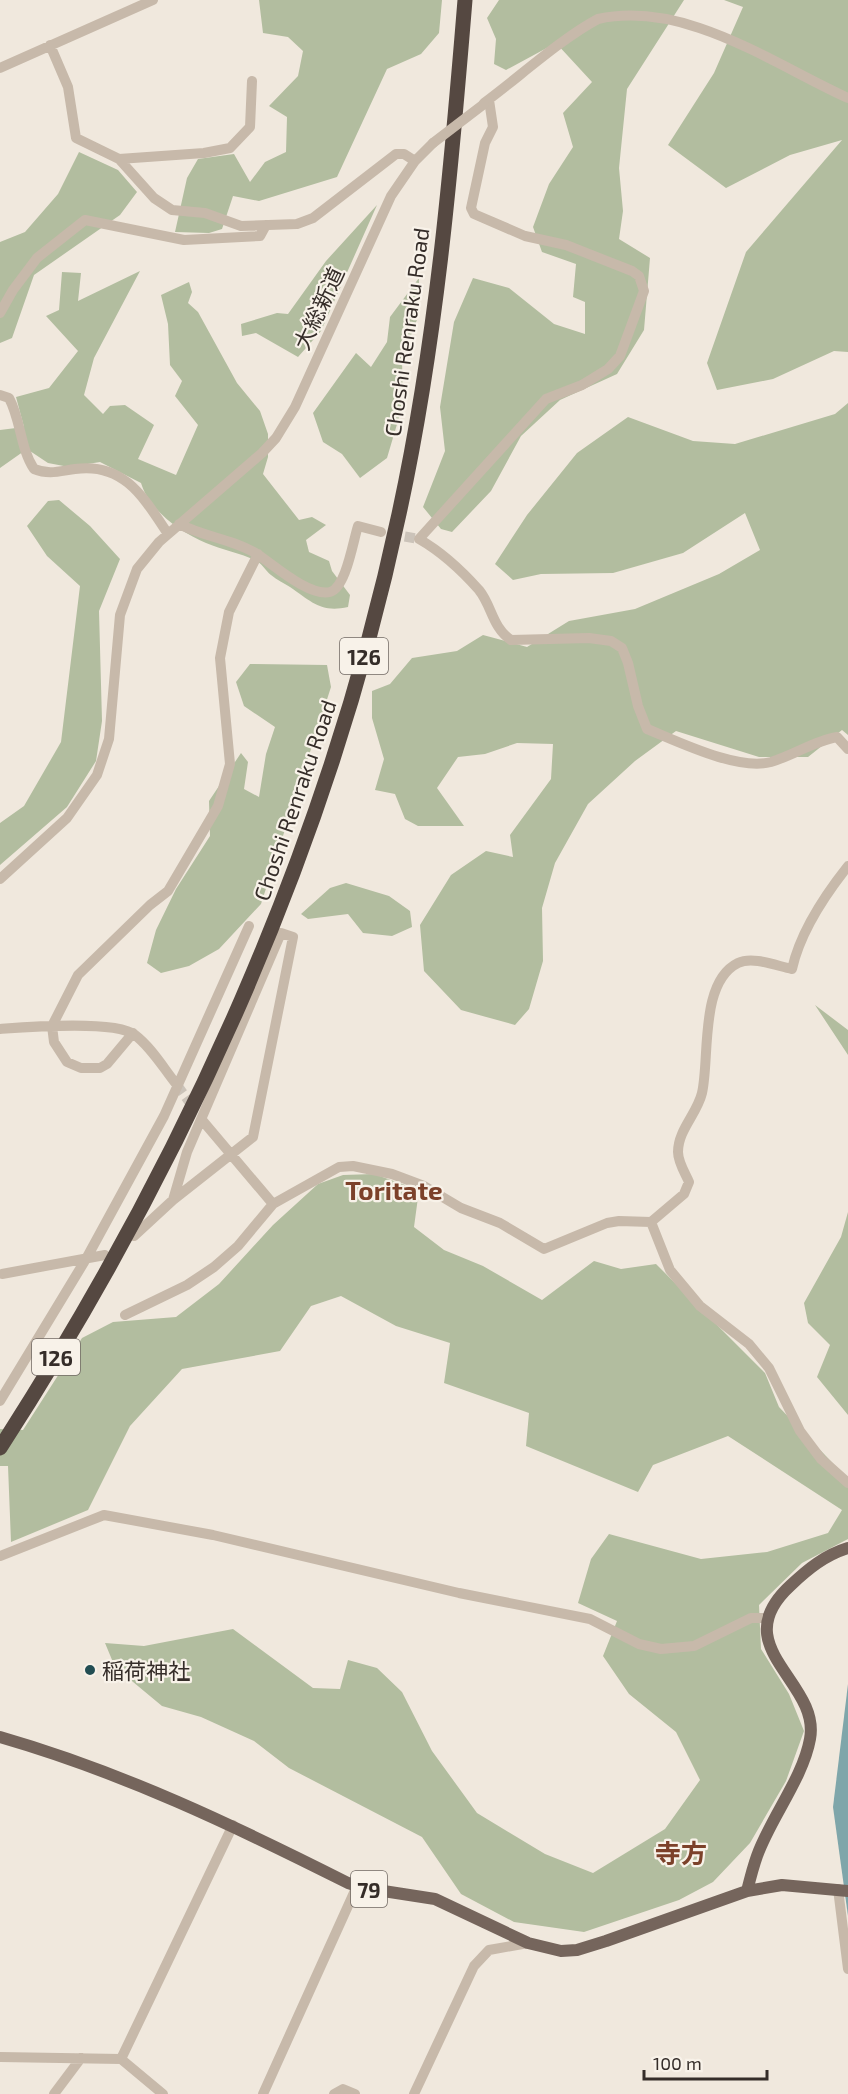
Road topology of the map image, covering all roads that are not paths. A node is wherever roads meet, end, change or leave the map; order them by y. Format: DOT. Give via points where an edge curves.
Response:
graph roads {
  1 [pos="153,0"];
  2 [pos="465,0"];
  3 [pos="655,6"];
  4 [pos="698,15"];
  5 [pos="50,45"];
  6 [pos="0,68"];
  7 [pos="252,81"];
  8 [pos="848,98"];
  9 [pos="486,102"];
  10 [pos="119,159"];
  11 [pos="415,160"];
  12 [pos="266,225"];
  13 [pos="0,313"];
  14 [pos="0,395"];
  15 [pos="179,524"];
  16 [pos="381,532"];
  17 [pos="168,534"];
  18 [pos="258,554"];
  19 [pos="848,749"];
  20 [pos="848,866"];
  21 [pos="0,879"];
  22 [pos="249,926"];
  23 [pos="52,1026"];
  24 [pos="0,1029"];
  25 [pos="134,1033"];
  26 [pos="177,1085"];
  27 [pos="202,1120"];
  28 [pos="231,1156"];
  29 [pos="173,1200"];
  30 [pos="273,1204"];
  31 [pos="651,1222"];
  32 [pos="134,1236"];
  33 [pos="110,1257"];
  34 [pos="86,1259"];
  35 [pos="2,1274"];
  36 [pos="124,1316"];
  37 [pos="0,1401"];
  38 [pos="0,1448"];
  39 [pos="848,1484"];
  40 [pos="848,1548"];
  41 [pos="0,1556"];
  42 [pos="768,1618"];
  43 [pos="0,1737"];
  44 [pos="233,1825"];
  45 [pos="357,1886"];
  46 [pos="843,1890"];
  47 [pos="747,1891"];
  48 [pos="528,1943"];
  49 [pos="848,1969"];
  50 [pos="0,2057"];
  51 [pos="81,2058"];
  52 [pos="121,2059"];
  53 [pos="54,2094"];
  54 [pos="163,2094"];
  55 [pos="262,2094"];
  56 [pos="334,2094"];
  57 [pos="355,2094"];
  58 [pos="414,2094"];
  1 -- 5 [label="street"];
  2 -- 33 [label="highway, Choshi Renraku Road / 126" via="448,207 418,420 354,693 304,847 248,985 170,1150"];
  3 -- 9 [label="street, 大総新道" via="613,12 597,20"];
  4 -- 8 [label="street"];
  5 -- 6 [label="street"];
  5 -- 10 [label="street" via="68,87 76,138"];
  7 -- 10 [label="street" via="250,127 230,147 204,153"];
  9 -- 11 [label="street, 大総新道, bridge"];
  9 -- 19 [label="street" via="492,127 471,208 474,214 525,236 566,245 632,271 639,276 644,291 620,356 608,369 582,385 546,399 419,539 446,557 480,591 500,633 511,640 589,638 611,641 622,648 647,729 752,765 837,737"];
  10 -- 12 [label="street" via="154,198 172,210 205,213 242,226"];
  11 -- 12 [label="street" via="396,154 313,218 297,224"];
  11 -- 15 [label="street, 大総新道" via="391,196 295,408 276,438"];
  12 -- 13 [label="street" via="260,236 184,240 85,220 37,258"];
  14 -- 17 [label="street" via="9,398 14,408 27,459 34,469 55,473 99,467 118,475 139,493"];
  15 -- 17 [label="street, 大総新道"];
  15 -- 18 [label="street"];
  16 -- 18 [label="street" via="358,526 341,584 331,592 304,585"];
  17 -- 21 [label="street, 大総新道" via="137,569 127,591 120,615 109,739 97,775 67,818"];
  18 -- 23 [label="street" via="229,612 220,658 230,764 218,806 168,891 78,975"];
  20 -- 31 [label="street" via="816,914 792,969 740,962 717,989 708,1018 702,1093 679,1140 677,1155 689,1182 684,1194"];
  22 -- 26 [label="street"];
  23 -- 24 [label="street"];
  23 -- 25 [label="street" via="113,1028"];
  23 -- 25 [label="street" via="54,1042 67,1062 81,1068 107,1064"];
  25 -- 26 [label="street"];
  26 -- 34 [label="street"];
  27 -- 28 [label="street"];
  27 -- 28 [label="street" via="280,933 293,937 253,1137"];
  27 -- 29 [label="street" via="187,1152"];
  28 -- 29 [label="street"];
  28 -- 30 [label="street"];
  29 -- 32 [label="street"];
  30 -- 31 [label="street" via="322,1174 353,1166 424,1186 544,1249 607,1223"];
  30 -- 36 [label="street" via="238,1246 214,1267"];
  31 -- 39 [label="street" via="670,1270 700,1306 749,1344 769,1368 800,1431 821,1459"];
  33 -- 34 [label="street"];
  33 -- 38 [label="highway, Choshi Renraku Road / 126"];
  34 -- 35 [label="street"];
  34 -- 37 [label="street"];
  40 -- 42 [label="main road" via="818,1561 800,1576 782,1593"];
  41 -- 42 [label="street" via="104,1515 213,1535 459,1593 590,1619 639,1644 661,1649 694,1646 751,1618"];
  42 -- 47 [label="main road" via="773,1655 811,1719 810,1740 757,1855"];
  43 -- 44 [label="main road, 79" via="121,1778"];
  44 -- 45 [label="main road, 79"];
  44 -- 52 [label="street"];
  45 -- 48 [label="main road, 79" via="435,1899"];
  45 -- 55 [label="street"];
  46 -- 47 [label="main road, 79" via="782,1885"];
  46 -- 49 [label="street"];
  47 -- 48 [label="main road, 79" via="577,1950 550,1950"];
  48 -- 58 [label="street" via="489,1950 474,1966"];
  50 -- 51 [label="street"];
  51 -- 52 [label="street"];
  51 -- 53 [label="street"];
  52 -- 54 [label="street"];
  56 -- 57 [label="street" via="343,2089"];
}
